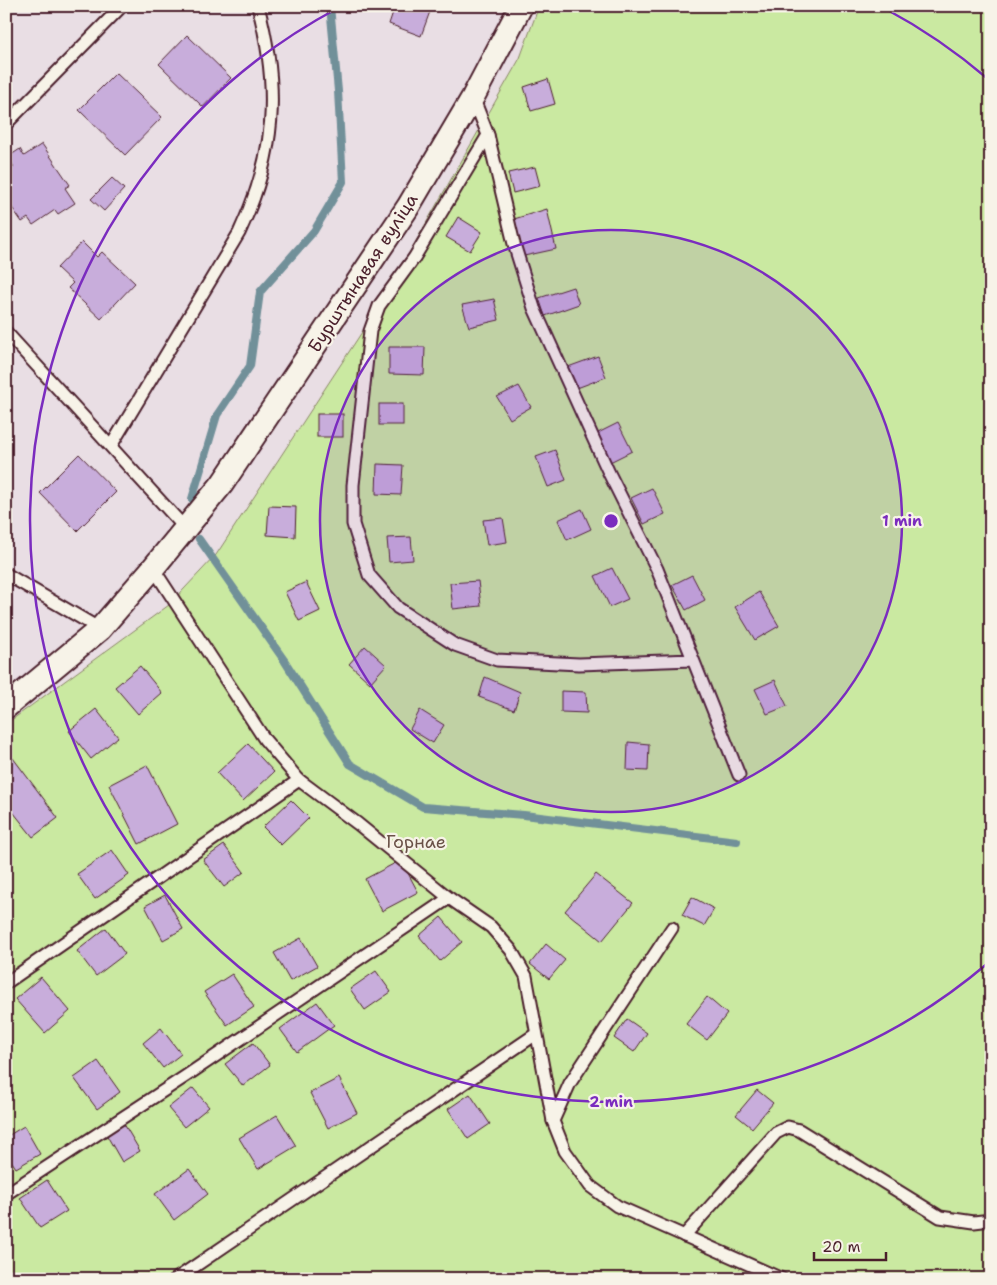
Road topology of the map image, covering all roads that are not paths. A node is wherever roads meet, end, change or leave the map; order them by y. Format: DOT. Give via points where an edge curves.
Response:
graph roads {
  1 [pos="122,6"];
  2 [pos="258,6"];
  3 [pos="521,6"];
  4 [pos="473,97"];
  5 [pos="6,124"];
  6 [pos="488,135"];
  7 [pos="6,332"];
  8 [pos="111,446"];
  9 [pos="185,528"];
  10 [pos="153,568"];
  11 [pos="6,574"];
  12 [pos="100,629"];
  13 [pos="693,660"];
  14 [pos="6,706"];
  15 [pos="739,775"];
  16 [pos="299,780"];
  17 [pos="449,898"];
  18 [pos="672,928"];
  19 [pos="6,983"];
  20 [pos="536,1034"];
  21 [pos="553,1121"];
  22 [pos="10,1192"];
  23 [pos="991,1220"];
  24 [pos="684,1236"];
  25 [pos="176,1279"];
  26 [pos="782,1279"];
  1 -- 5 [label="lane"];
  2 -- 8 [label="lane" via="266,38 271,127 265,163 252,203 239,232"];
  3 -- 4 [label="street, Бурштынавая вуліца"];
  4 -- 6 [label="lane"];
  4 -- 9 [label="street, Бурштынавая вуліца" via="408,208 222,484"];
  6 -- 13 [label="lane" via="514,244 534,308 609,473 657,568"];
  6 -- 13 [label="lane" via="414,258 378,306 370,331 352,485 352,524 369,575 398,608 455,645 497,660 579,664"];
  7 -- 8 [label="lane"];
  8 -- 9 [label="lane"];
  9 -- 10 [label="street, Бурштынавая вуліца"];
  10 -- 12 [label="street, Бурштынавая вуліца"];
  10 -- 16 [label="lane" via="266,740"];
  11 -- 12 [label="lane"];
  12 -- 14 [label="street, Бурштынавая вуліца"];
  13 -- 15 [label="lane"];
  16 -- 17 [label="lane"];
  16 -- 19 [label="lane"];
  17 -- 20 [label="lane" via="491,927 511,950 526,976"];
  17 -- 22 [label="lane"];
  18 -- 21 [label="lane" via="570,1083"];
  20 -- 21 [label="lane"];
  20 -- 25 [label="lane"];
  21 -- 24 [label="lane" via="565,1151 590,1186 617,1206"];
  23 -- 24 [label="lane" via="974,1222 940,1217 799,1130 788,1127 776,1133"];
  24 -- 26 [label="lane"];
}
